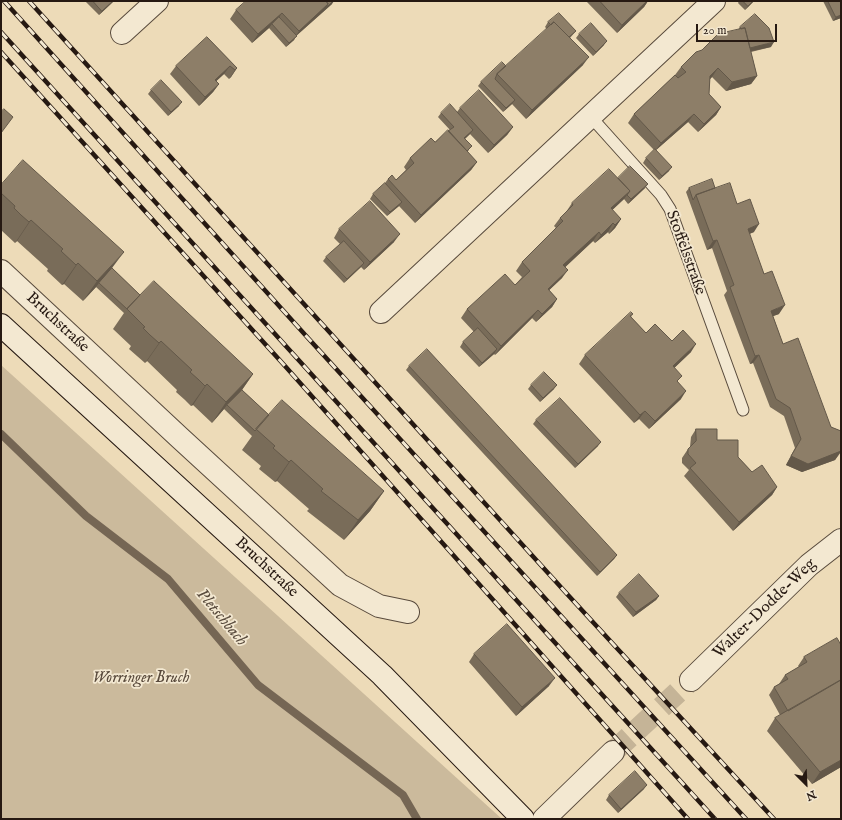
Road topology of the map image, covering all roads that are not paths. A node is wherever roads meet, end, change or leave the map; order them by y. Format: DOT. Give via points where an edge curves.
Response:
graph roads {
  1 [pos="157,1"];
  2 [pos="714,1"];
  3 [pos="122,34"];
  4 [pos="591,118"];
  5 [pos="1,270"];
  6 [pos="381,312"];
  7 [pos="1,325"];
  8 [pos="743,410"];
  9 [pos="841,540"];
  10 [pos="408,612"];
  11 [pos="690,680"];
  12 [pos="613,752"];
  13 [pos="523,819"];
  14 [pos="544,819"];
  1 -- 3 [label="street"];
  2 -- 4 [label="street"];
  4 -- 6 [label="street"];
  4 -- 8 [label="lane, Stoffelsstraße" via="661,195 670,209"];
  5 -- 10 [label="street, Bruchstraße" via="340,585 379,606"];
  7 -- 13 [label="street, Bruchstraße" via="382,675"];
  9 -- 11 [label="street, Walter-Dodde-Weg" via="809,565"];
  12 -- 14 [label="street"];
}
